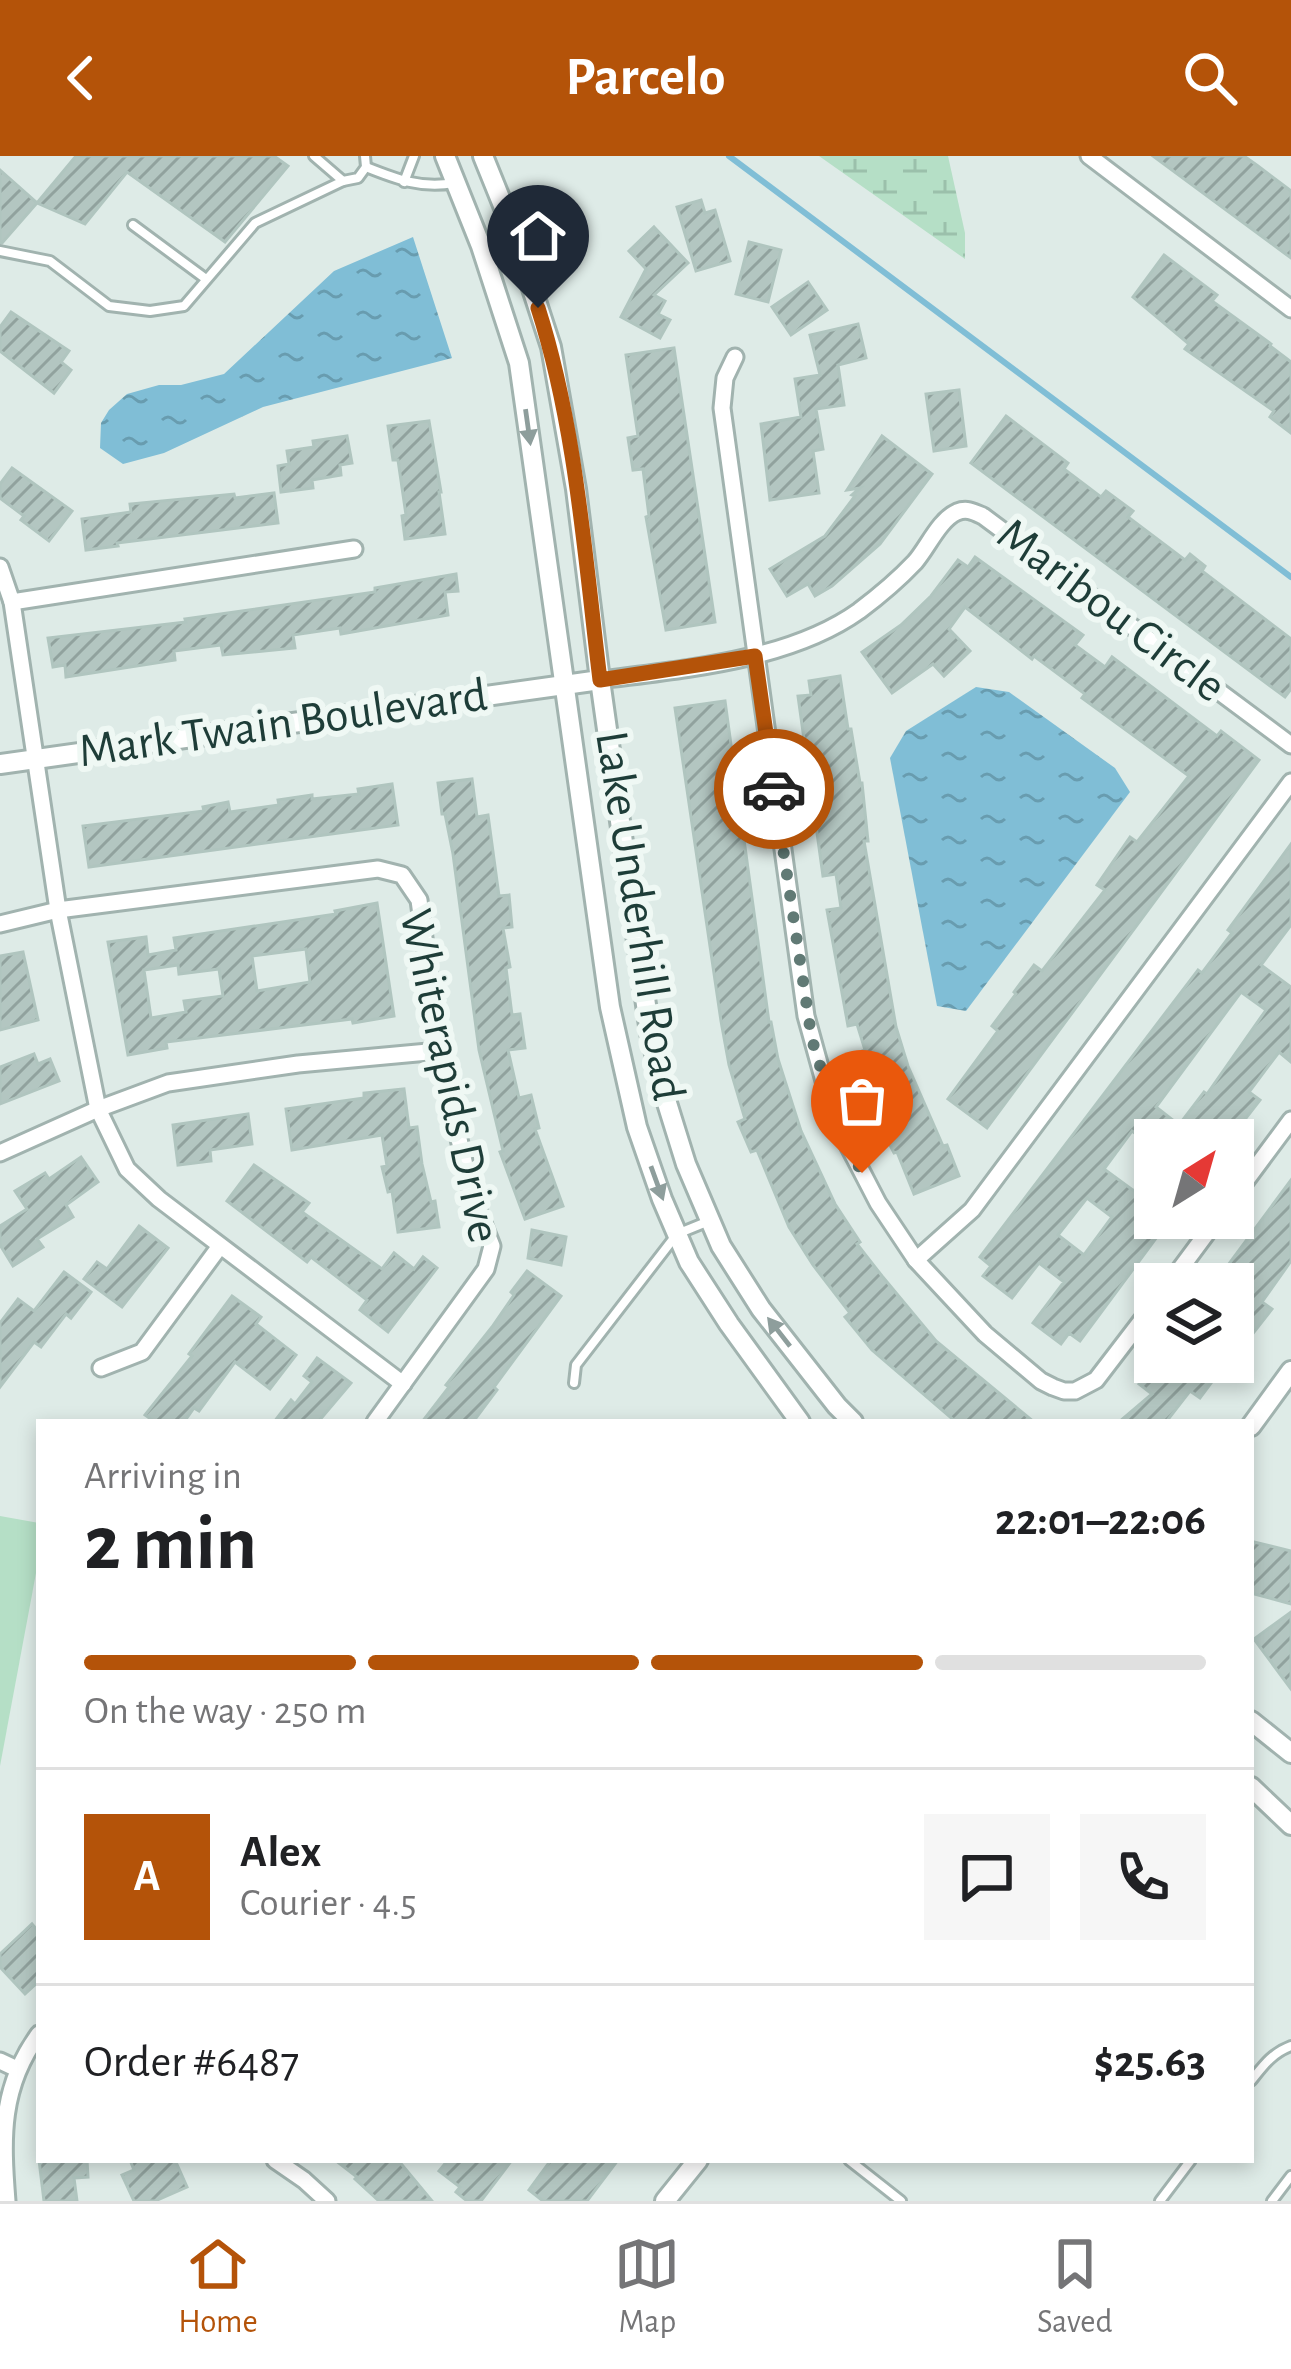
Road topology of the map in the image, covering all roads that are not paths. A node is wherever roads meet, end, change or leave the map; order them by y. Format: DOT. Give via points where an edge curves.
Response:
graph roads {
  1 [pos="314,156"];
  2 [pos="414,156"];
  3 [pos="445,156"];
  4 [pos="483,156"];
  5 [pos="1089,156"];
  6 [pos="365,162"];
  7 [pos="343,181"];
  8 [pos="404,182"];
  9 [pos="455,182"];
  10 [pos="134,224"];
  11 [pos="0,251"];
  12 [pos="206,279"];
  13 [pos="1291,309"];
  14 [pos="735,357"];
  15 [pos="354,549"];
  16 [pos="0,567"];
  17 [pos="12,602"];
  18 [pos="755,656"];
  19 [pos="600,680"];
  20 [pos="565,685"];
  21 [pos="1291,745"];
  22 [pos="34,758"];
  23 [pos="0,764"];
  24 [pos="1291,782"];
  25 [pos="58,910"];
  26 [pos="0,924"];
  27 [pos="439,1051"];
  28 [pos="98,1109"];
  29 [pos="1291,1120"];
  30 [pos="0,1153"];
  31 [pos="1254,1170"];
  32 [pos="710,1220"];
  33 [pos="677,1234"];
  34 [pos="220,1246"];
  35 [pos="916,1261"];
  36 [pos="1134,1330"];
  37 [pos="101,1367"];
  38 [pos="1291,1371"];
  39 [pos="574,1383"];
  40 [pos="404,1384"];
  41 [pos="377,1419"];
  42 [pos="798,1419"];
  43 [pos="850,1419"];
  44 [pos="1254,1422"];
  45 [pos="1254,1723"];
  46 [pos="1291,1753"];
  47 [pos="1254,1790"];
  48 [pos="1291,1826"];
  49 [pos="36,2039"];
  50 [pos="1291,2046"];
  51 [pos="0,2061"];
  52 [pos="17,2069"];
  53 [pos="1254,2077"];
  54 [pos="279,2163"];
  55 [pos="696,2163"];
  56 [pos="853,2163"];
  57 [pos="1189,2163"];
  58 [pos="1291,2176"];
  59 [pos="7,2201"];
  60 [pos="327,2201"];
  61 [pos="665,2201"];
  62 [pos="902,2201"];
  63 [pos="1160,2201"];
  64 [pos="1272,2201"];
  1 -- 7 [label="lane"];
  2 -- 8 [label="lane"];
  3 -- 9 [label="street, Lake Underhill Road"];
  4 -- 19 [label="street, Lake Underhill Road" via="551,347"];
  5 -- 13 [label="street"];
  6 -- 7 [label="lane" via="358,178"];
  6 -- 8 [label="lane"];
  7 -- 12 [label="lane" via="255,223"];
  8 -- 9 [label="lane"];
  9 -- 20 [label="street, Lake Underhill Road, one-way" via="519,363"];
  10 -- 12 [label="lane"];
  11 -- 12 [label="lane" via="50,261 109,306 130,310 184,306"];
  14 -- 18 [label="street" via="722,408"];
  15 -- 17 [label="street"];
  16 -- 17 [label="street"];
  17 -- 22 [label="street"];
  18 -- 19 [label="street, Maribou Circle"];
  18 -- 21 [label="street, Maribou Circle" via="852,615 903,574 949,518 968,510"];
  18 -- 35 [label="street" via="812,1040 849,1147"];
  19 -- 20 [label="street, Maribou Circle"];
  19 -- 32 [label="street, Lake Underhill Road" via="650,1033 676,1134"];
  20 -- 22 [label="street, Mark Twain Boulevard"];
  20 -- 33 [label="street, Lake Underhill Road, one-way" via="610,1007 637,1127"];
  22 -- 23 [label="street, Mark Twain Boulevard"];
  22 -- 25 [label="street"];
  24 -- 35 [label="street" via="972,1210"];
  25 -- 26 [label="street"];
  25 -- 27 [label="street, Whiterapids Drive" via="378,869 402,875 419,900"];
  25 -- 28 [label="street"];
  27 -- 28 [label="street" via="167,1083"];
  27 -- 40 [label="street, Whiterapids Drive" via="471,1192 492,1246 486,1269"];
  28 -- 30 [label="street"];
  28 -- 34 [label="street" via="127,1168"];
  29 -- 31 [label="street"];
  32 -- 33 [label="lane"];
  43 -- 32 [label="street, Lake Underhill Road, one-way" via="761,1309"];
  33 -- 39 [label="lane" via="576,1365"];
  33 -- 42 [label="street, Lake Underhill Road"];
  34 -- 37 [label="street" via="142,1352"];
  34 -- 40 [label="street"];
  35 -- 36 [label="street" via="1010,1356 1064,1391 1096,1380"];
  38 -- 44 [label="street"];
  40 -- 41 [label="street, Whiterapids Drive"];
  45 -- 46 [label="street"];
  47 -- 48 [label="street"];
  49 -- 52 [label="street"];
  50 -- 53 [label="lane"];
  51 -- 52 [label="street"];
  52 -- 59 [label="street" via="2,2134"];
  54 -- 60 [label="street"];
  55 -- 61 [label="street"];
  56 -- 62 [label="lane"];
  57 -- 63 [label="lane"];
  58 -- 64 [label="lane"];
}
